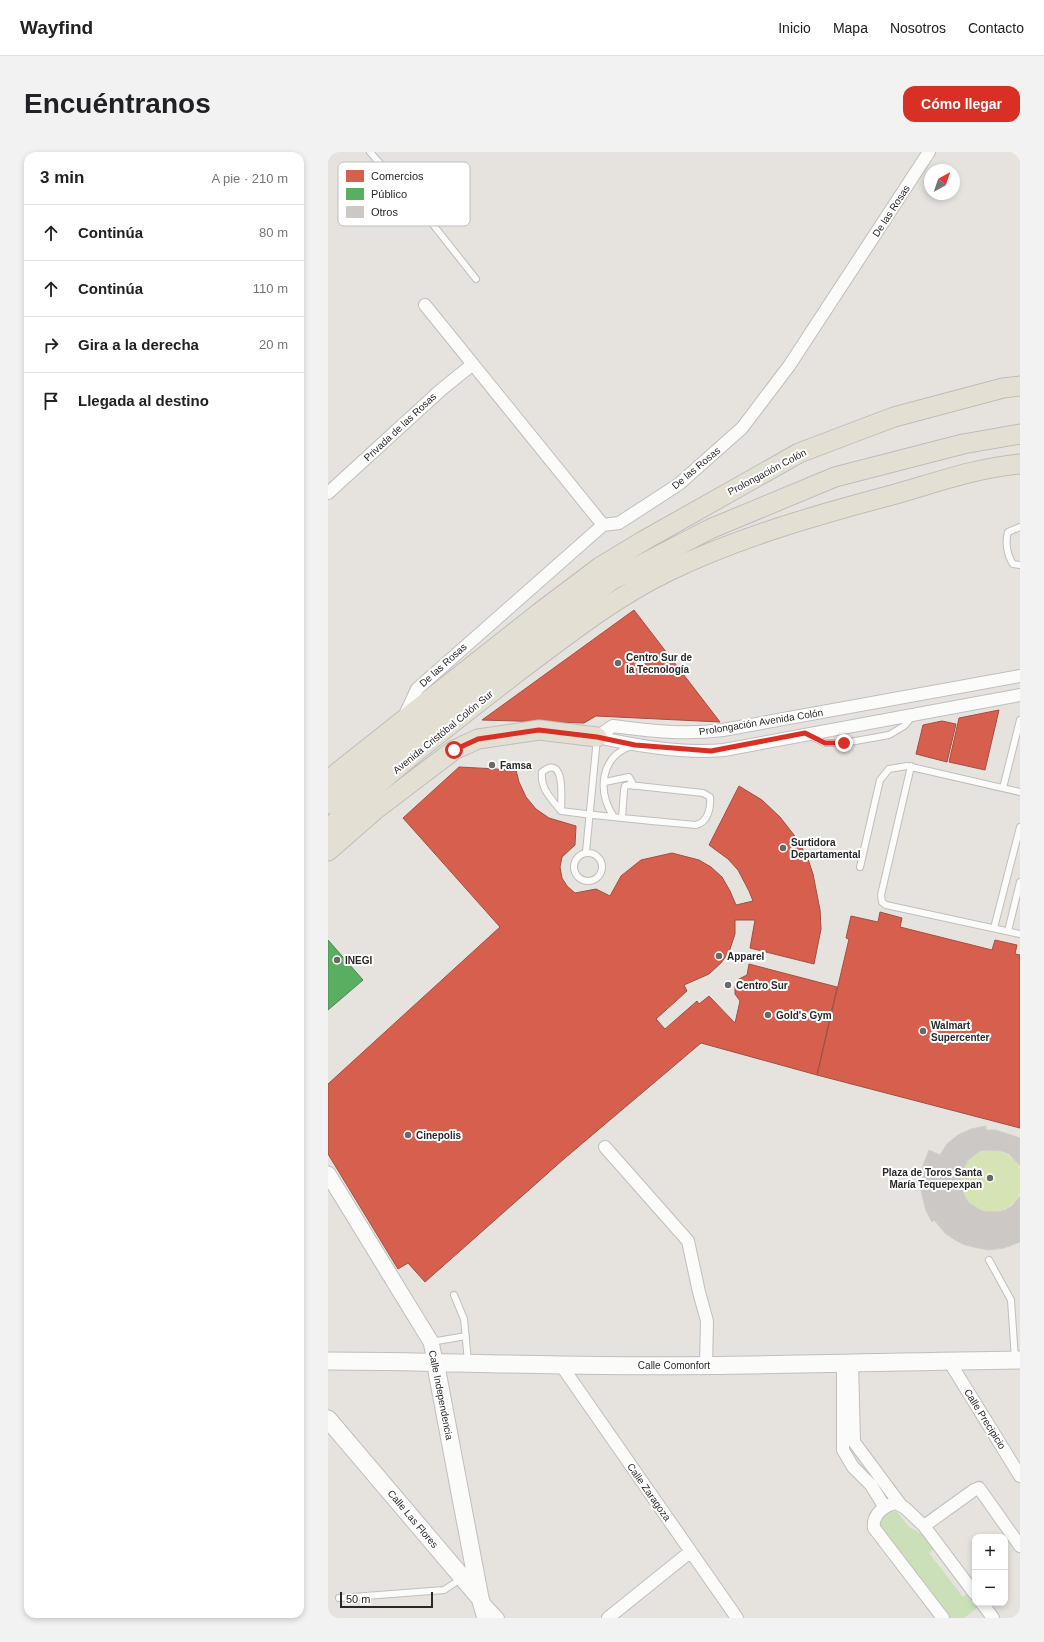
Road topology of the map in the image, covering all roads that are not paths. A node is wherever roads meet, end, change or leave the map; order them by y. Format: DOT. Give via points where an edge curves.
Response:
graph roads {
  1 [pos="370,152"];
  2 [pos="929,152"];
  3 [pos="379,162"];
  4 [pos="434,226"];
  5 [pos="476,279"];
  6 [pos="425,305"];
  7 [pos="473,364"];
  8 [pos="1020,386"];
  9 [pos="1020,434"];
  10 [pos="1020,464"];
  11 [pos="328,493"];
  12 [pos="603,525"];
  13 [pos="1020,527"];
  14 [pos="1020,565"];
  15 [pos="1020,676"];
  16 [pos="1020,695"];
  17 [pos="1020,720"];
  18 [pos="402,721"];
  19 [pos="597,737"];
  20 [pos="635,745"];
  21 [pos="911,766"];
  22 [pos="328,782"];
  23 [pos="605,782"];
  24 [pos="634,786"];
  25 [pos="1003,788"];
  26 [pos="1020,792"];
  27 [pos="328,804"];
  28 [pos="561,810"];
  29 [pos="590,815"];
  30 [pos="614,817"];
  31 [pos="622,818"];
  32 [pos="1020,827"];
  33 [pos="328,829"];
  34 [pos="1017,847"];
  35 [pos="328,851"];
  36 [pos="586,852"];
  37 [pos="860,867"];
  38 [pos="1020,882"];
  39 [pos="994,928"];
  40 [pos="1008,931"];
  41 [pos="1020,934"];
  42 [pos="605,1147"];
  43 [pos="328,1174"];
  44 [pos="989,1260"];
  45 [pos="454,1296"];
  46 [pos="466,1336"];
  47 [pos="431,1342"];
  48 [pos="1018,1360"];
  49 [pos="328,1361"];
  50 [pos="435,1361"];
  51 [pos="949,1361"];
  52 [pos="468,1362"];
  53 [pos="848,1363"];
  54 [pos="561,1365"];
  55 [pos="706,1365"];
  56 [pos="328,1419"];
  57 [pos="1020,1476"];
  58 [pos="900,1504"];
  59 [pos="884,1506"];
  60 [pos="924,1526"];
  61 [pos="1020,1546"];
  62 [pos="690,1552"];
  63 [pos="462,1578"];
  64 [pos="972,1590"];
  65 [pos="339,1598"];
  66 [pos="480,1598"];
  67 [pos="984,1606"];
  68 [pos="486,1618"];
  69 [pos="498,1618"];
  70 [pos="608,1618"];
  71 [pos="737,1618"];
  72 [pos="943,1618"];
  73 [pos="993,1618"];
  1 -- 3 [label="lane"];
  2 -- 12 [label="street, De las Rosas" via="789,366 742,428 679,484 618,523"];
  4 -- 5 [label="lane"];
  6 -- 7 [label="street"];
  7 -- 11 [label="street, Privada de las Rosas"];
  7 -- 12 [label="street"];
  8 -- 18 [label="main road, Prolongación Colón" via="1003,388 894,417 799,453 600,567"];
  9 -- 27 [label="main road" via="963,444 835,477 710,529 612,580 503,662"];
  10 -- 33 [label="main road, Avenida Cristóbal Colón Sur" via="958,474 840,509 724,548 667,572 622,598 561,639 361,797"];
  12 -- 18 [label="street, De las Rosas" via="416,689"];
  13 -- 14 [label="lane" via="1008,532 1006,539 1013,564"];
  15 -- 19 [label="street, Prolongación Avenida Colón" via="699,734 613,726"];
  16 -- 20 [label="street, Prolongación Avenida Colón" via="711,751"];
  17 -- 25 [label="lane"];
  18 -- 22 [label="main road"];
  19 -- 20 [label="street, Prolongación Avenida Colón"];
  19 -- 29 [label="lane"];
  19 -- 35 [label="main road" via="539,730 478,739 454,750 375,810"];
  20 -- 23 [label="lane" via="621,750 612,757 607,765"];
  21 -- 25 [label="lane"];
  21 -- 37 [label="lane" via="889,769 880,780"];
  21 -- 39 [label="lane" via="881,895 882,902 886,905"];
  23 -- 24 [label="lane" via="625,776 629,777"];
  23 -- 30 [label="lane" via="604,795"];
  24 -- 31 [label="lane" via="625,786"];
  24 -- 31 [label="lane" via="703,793 710,797 711,805 706,819 702,824 696,825"];
  25 -- 26 [label="lane"];
  28 -- 28 [label="lane" via="546,794 541,781 542,772 546,769 554,768 561,777"];
  28 -- 29 [label="lane"];
  29 -- 30 [label="lane"];
  29 -- 36 [label="lane"];
  30 -- 31 [label="lane"];
  32 -- 34 [label="lane"];
  34 -- 39 [label="lane"];
  36 -- 36 [label="lane" via="600,858 602,865 597,879 590,881 576,876 574,868 579,855"];
  38 -- 40 [label="lane"];
  39 -- 40 [label="lane"];
  40 -- 41 [label="lane"];
  42 -- 55 [label="street" via="688,1241 707,1321"];
  43 -- 47 [label="street, Calle Independencia"];
  44 -- 48 [label="lane" via="1011,1300"];
  45 -- 46 [label="lane" via="464,1319"];
  46 -- 47 [label="lane"];
  46 -- 52 [label="lane"];
  47 -- 50 [label="street, Calle Independencia"];
  48 -- 51 [label="main road, Calle Comonfort"];
  49 -- 50 [label="main road, Calle Comonfort"];
  50 -- 52 [label="main road, Calle Comonfort"];
  50 -- 66 [label="main road, Calle Independencia"];
  51 -- 53 [label="main road, Calle Comonfort"];
  51 -- 57 [label="street, Calle Precipicio"];
  52 -- 54 [label="main road, Calle Comonfort"];
  53 -- 55 [label="main road, Calle Comonfort"];
  53 -- 58 [label="street" via="853,1401 854,1442"];
  53 -- 59 [label="street" via="844,1450 853,1467 871,1485"];
  54 -- 55 [label="main road, Calle Comonfort"];
  54 -- 62 [label="street, Calle Zaragoza"];
  56 -- 63 [label="main road, Calle Las Flores"];
  58 -- 59 [label="street"];
  58 -- 60 [label="street"];
  59 -- 72 [label="street" via="875,1519 874,1528"];
  60 -- 61 [label="street" via="979,1488"];
  60 -- 64 [label="street"];
  62 -- 70 [label="street"];
  62 -- 71 [label="street, Calle Zaragoza"];
  63 -- 65 [label="lane" via="444,1590"];
  63 -- 66 [label="main road, Calle Las Flores"];
  66 -- 68 [label="main road, Calle Independencia"];
  66 -- 69 [label="street, Calle Las Flores"];
  67 -- 73 [label="street"];
}
